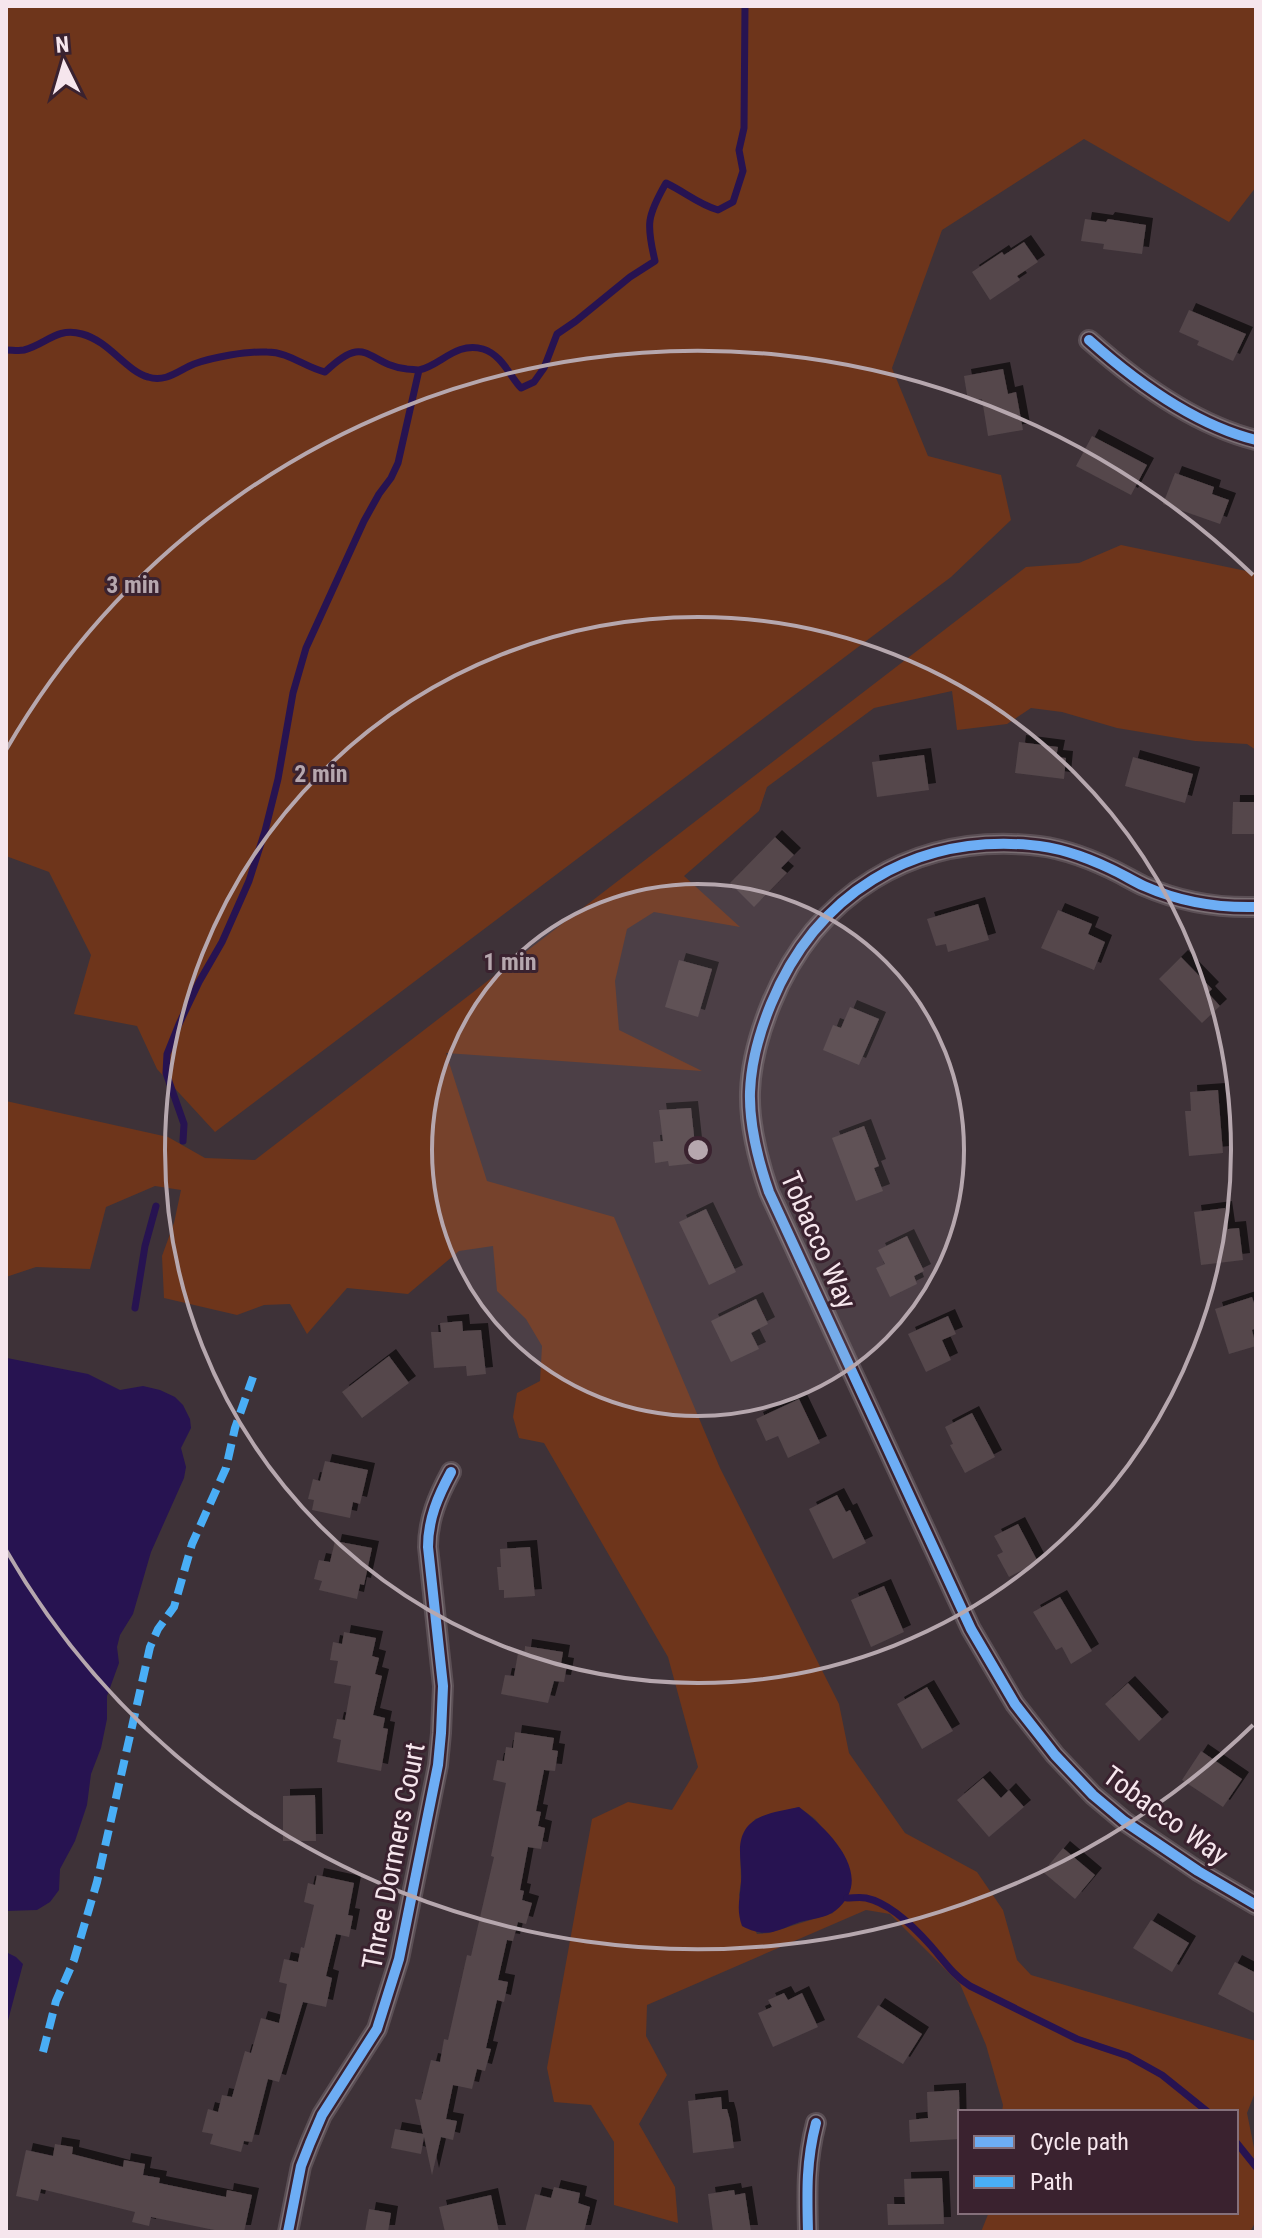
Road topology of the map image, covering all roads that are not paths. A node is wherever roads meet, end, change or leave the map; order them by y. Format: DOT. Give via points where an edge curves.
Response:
graph roads {
  1 [pos="1089,340"];
  2 [pos="1256,440"];
  3 [pos="1256,907"];
  4 [pos="451,1472"];
  5 [pos="1256,1905"];
  6 [pos="816,2123"];
  7 [pos="288,2232"];
  8 [pos="808,2232"];
  1 -- 2 [label="street" via="1125,372 1174,403"];
  3 -- 5 [label="street, Tobacco Way" via="1179,898 1077,855 1035,845 984,844 935,852 871,880 817,926 779,984 764,1021 750,1091 757,1157 769,1192 971,1629 1015,1704 1055,1755 1124,1821"];
  4 -- 7 [label="street, Three Dormers Court" via="428,1530 443,1686 438,1765 399,1959 377,2029 310,2143"];
  6 -- 8 [label="street" via="806,2177"];
}
